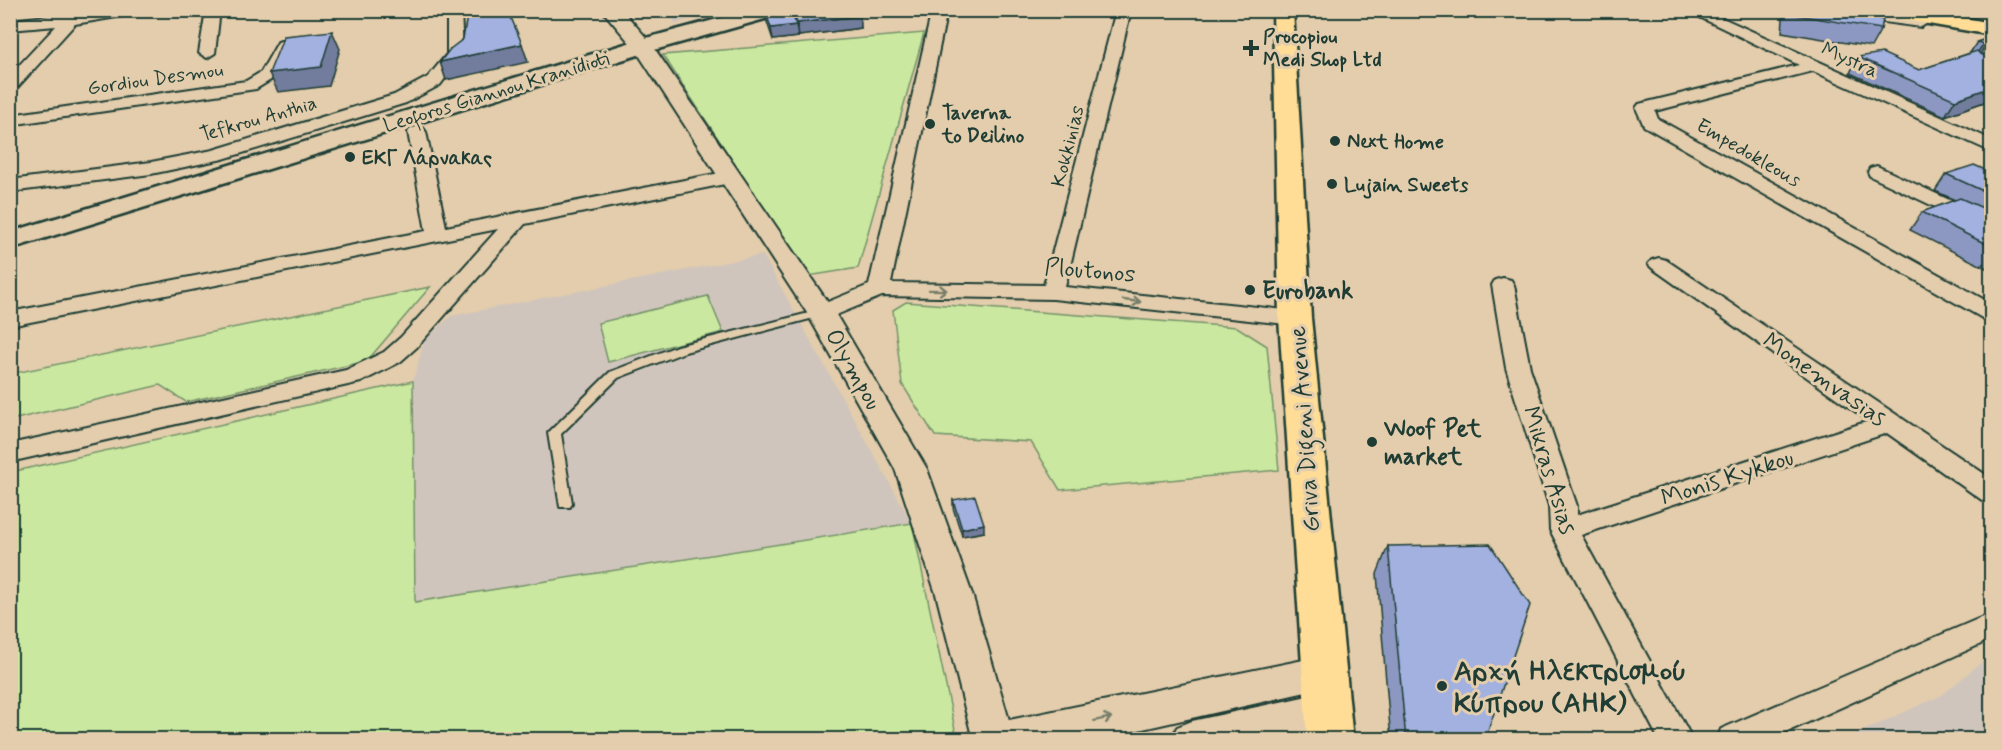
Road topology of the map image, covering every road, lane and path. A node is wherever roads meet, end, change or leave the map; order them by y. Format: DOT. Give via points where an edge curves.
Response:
graph roads {
  1 [pos="135,10"];
  2 [pos="213,10"];
  3 [pos="496,10"];
  4 [pos="611,10"];
  5 [pos="739,10"];
  6 [pos="776,10"];
  7 [pos="940,10"];
  8 [pos="1124,10"];
  9 [pos="1283,10"];
  10 [pos="1729,10"];
  11 [pos="1824,10"];
  12 [pos="1882,10"];
  13 [pos="1944,10"];
  14 [pos="1697,13"];
  15 [pos="454,14"];
  16 [pos="1992,19"];
  17 [pos="70,20"];
  18 [pos="10,25"];
  19 [pos="1992,29"];
  20 [pos="1992,34"];
  21 [pos="639,41"];
  22 [pos="284,45"];
  23 [pos="207,52"];
  24 [pos="1815,66"];
  25 [pos="10,85"];
  26 [pos="10,120"];
  27 [pos="417,132"];
  28 [pos="1992,147"];
  29 [pos="1877,172"];
  30 [pos="730,177"];
  31 [pos="10,186"];
  32 [pos="517,220"];
  33 [pos="10,224"];
  34 [pos="1992,228"];
  35 [pos="437,233"];
  36 [pos="10,241"];
  37 [pos="1659,264"];
  38 [pos="1503,285"];
  39 [pos="879,289"];
  40 [pos="1053,292"];
  41 [pos="820,313"];
  42 [pos="1992,314"];
  43 [pos="1296,318"];
  44 [pos="10,319"];
  45 [pos="1889,423"];
  46 [pos="10,453"];
  47 [pos="1992,493"];
  48 [pos="565,503"];
  49 [pos="1564,531"];
  50 [pos="1992,625"];
  51 [pos="1326,708"];
  52 [pos="994,740"];
  53 [pos="1005,740"];
  54 [pos="1192,740"];
  55 [pos="1677,740"];
  56 [pos="1733,740"];
  1 -- 17 [label="street"];
  2 -- 23 [label="street"];
  3 -- 15 [label="lane"];
  4 -- 21 [label="street, Olympou"];
  5 -- 21 [label="main road, Leoforos Giannou Kranidioti"];
  6 -- 21 [label="main road, Leoforos Giannou Kranidioti"];
  7 -- 39 [label="street"];
  8 -- 40 [label="street, Kokkinias"];
  9 -- 43 [label="main road, Griva Digeni Avenue"];
  10 -- 14 [label="street"];
  11 -- 20 [label="street"];
  12 -- 19 [label="main road"];
  13 -- 16 [label="main road"];
  14 -- 24 [label="street, Mystra"];
  15 -- 31 [label="street, Tefkrou Anthia" via="455,55 434,81 400,99 216,155"];
  17 -- 18 [label="street"];
  17 -- 25 [label="street"];
  21 -- 30 [label="street, Olympou"];
  21 -- 33 [label="main road, Leoforos Giannou Kranidioti"];
  21 -- 36 [label="main road, Leoforos Giannou Kranidioti"];
  22 -- 26 [label="street, Gordiou Desmou" via="268,75 250,85"];
  24 -- 28 [label="street, Mystra"];
  24 -- 42 [label="street, Empedokleous" via="1645,108 1650,122"];
  27 -- 35 [label="street"];
  29 -- 34 [label="street"];
  30 -- 32 [label="street"];
  30 -- 41 [label="street, Olympou"];
  32 -- 35 [label="street"];
  32 -- 46 [label="street" via="409,342 374,367 353,376"];
  35 -- 44 [label="street"];
  37 -- 45 [label="street, Monemvasias"];
  38 -- 49 [label="street, Mikras Asias" via="1518,368 1563,506"];
  39 -- 40 [label="street, Ploutonos, one-way"];
  39 -- 41 [label="street"];
  40 -- 43 [label="street, Ploutonos, one-way"];
  41 -- 48 [label="lane" via="681,349 614,375 554,434"];
  41 -- 52 [label="street, Olympou" via="911,469 954,594"];
  43 -- 51 [label="main road, Griva Digeni Avenue"];
  45 -- 47 [label="street, Monemvasias"];
  45 -- 49 [label="street, Monis Kykkou"];
  49 -- 55 [label="street, Mikras Asias"];
  50 -- 56 [label="street"];
  53 -- 51 [label="street, one-way"];
  51 -- 54 [label="street"];
}
